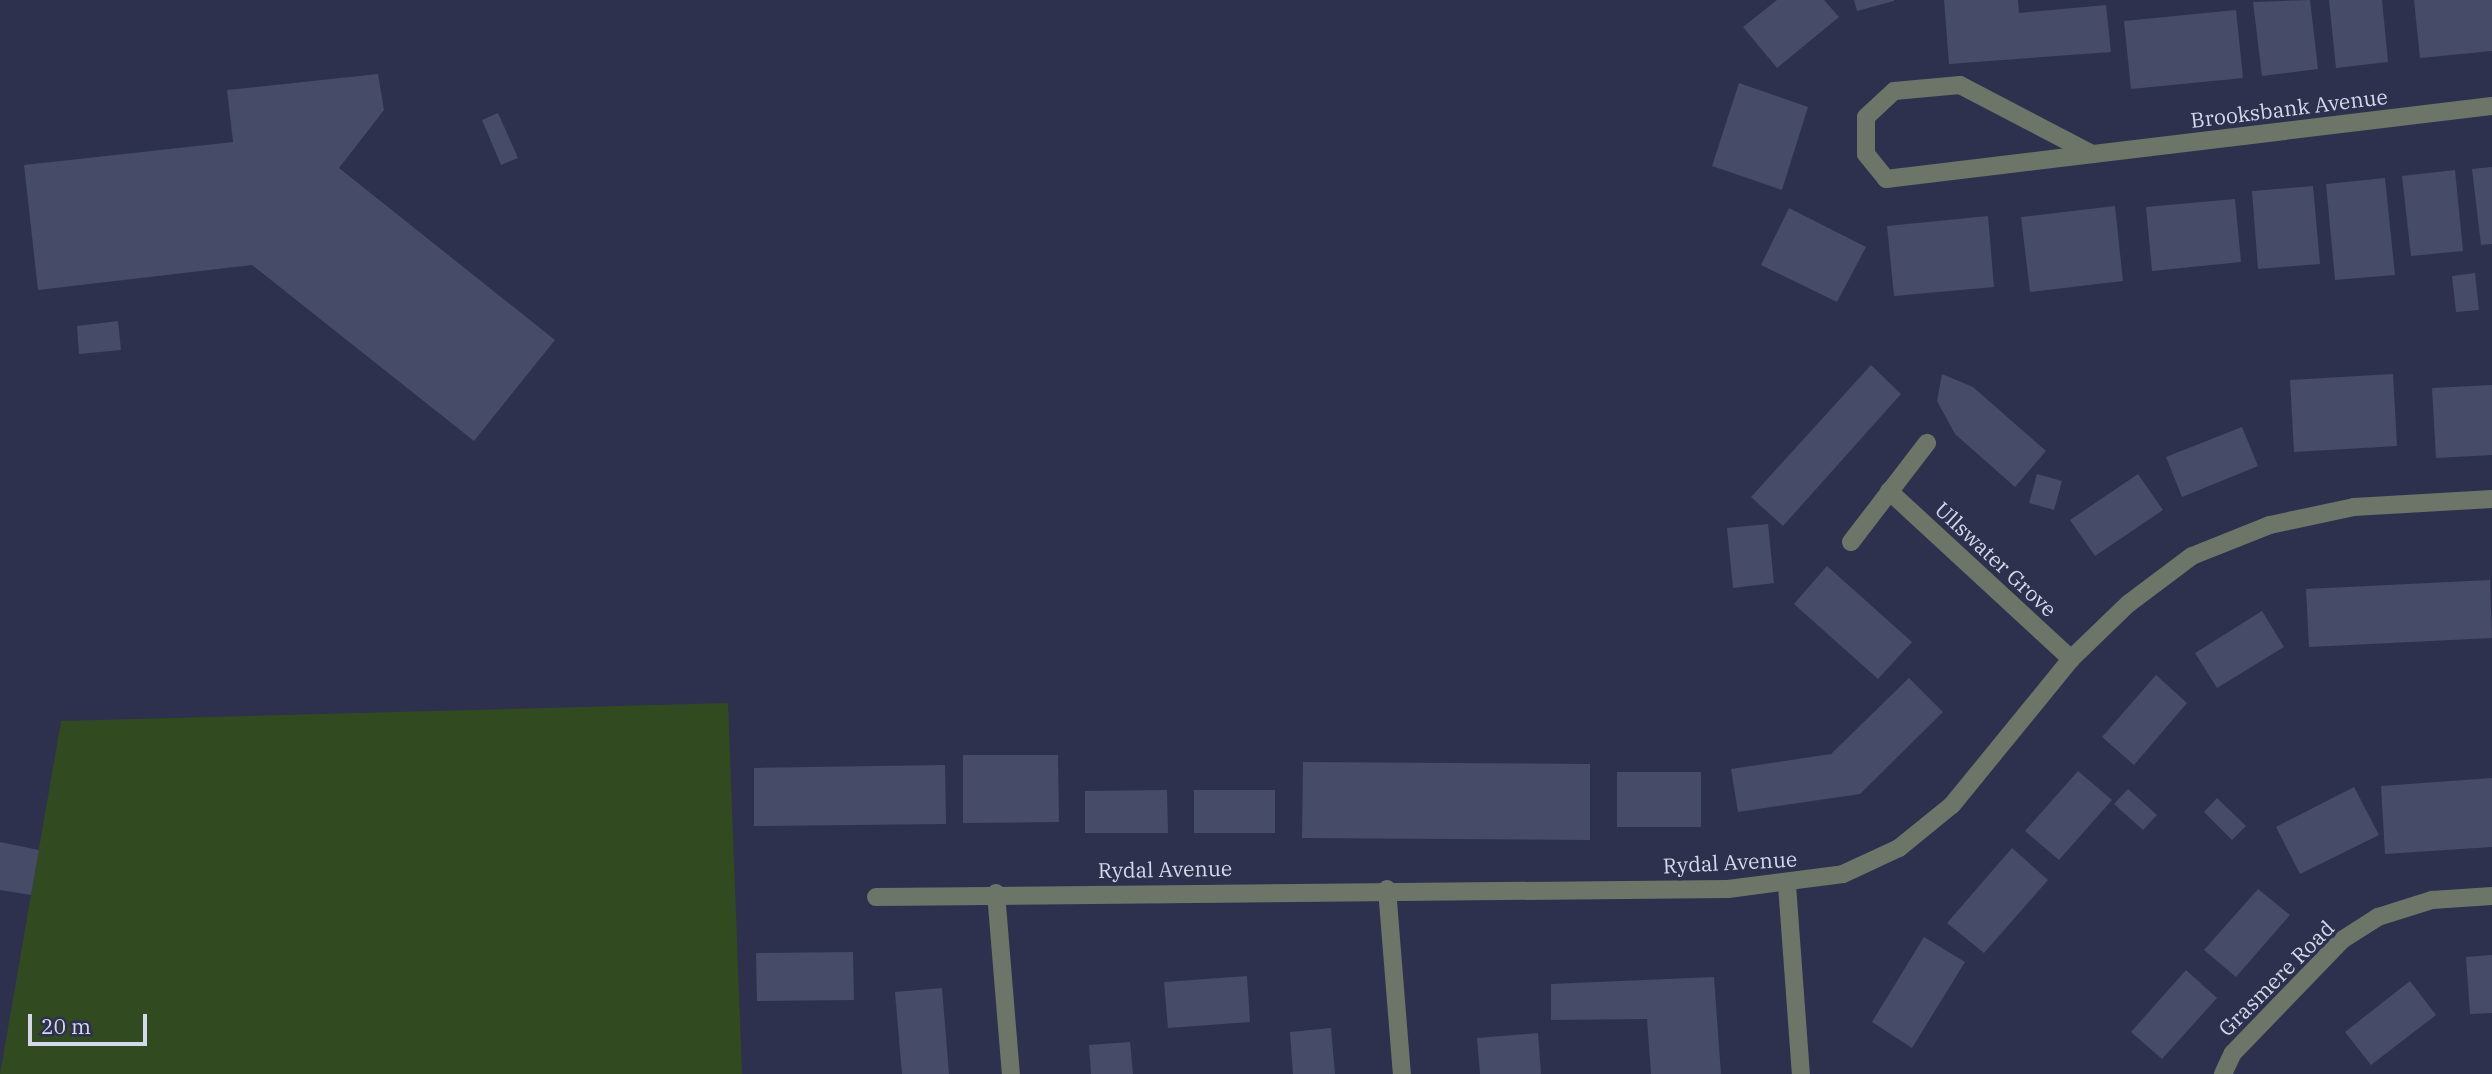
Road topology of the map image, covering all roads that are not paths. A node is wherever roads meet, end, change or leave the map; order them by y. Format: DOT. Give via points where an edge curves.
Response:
graph roads {
  1 [pos="2492,106"];
  2 [pos="2092,154"];
  3 [pos="1927,443"];
  4 [pos="1889,491"];
  5 [pos="2492,499"];
  6 [pos="1851,542"];
  7 [pos="2071,659"];
  8 [pos="1787,885"];
  9 [pos="1387,889"];
  10 [pos="996,893"];
  11 [pos="2492,896"];
  12 [pos="876,897"];
  13 [pos="1011,1074"];
  14 [pos="1402,1074"];
  15 [pos="1801,1074"];
  16 [pos="2223,1074"];
  1 -- 2 [label="street, Brooksbank Avenue"];
  2 -- 2 [label="street, Brooksbank Avenue" via="1886,179 1866,154 1866,117 1894,91 1960,85"];
  3 -- 4 [label="street"];
  4 -- 6 [label="street"];
  4 -- 7 [label="street, Ullswater Grove"];
  5 -- 7 [label="street, Rydal Avenue" via="2354,507 2270,525 2192,556 2128,604"];
  7 -- 8 [label="street, Rydal Avenue" via="1952,805 1899,848 1843,873"];
  8 -- 9 [label="street, Rydal Avenue"];
  8 -- 15 [label="street"];
  9 -- 10 [label="street, Rydal Avenue"];
  9 -- 14 [label="street"];
  10 -- 12 [label="street, Rydal Avenue"];
  10 -- 13 [label="street"];
  11 -- 16 [label="street, Grasmere Road" via="2432,900 2378,917 2342,940 2233,1053"];
}
